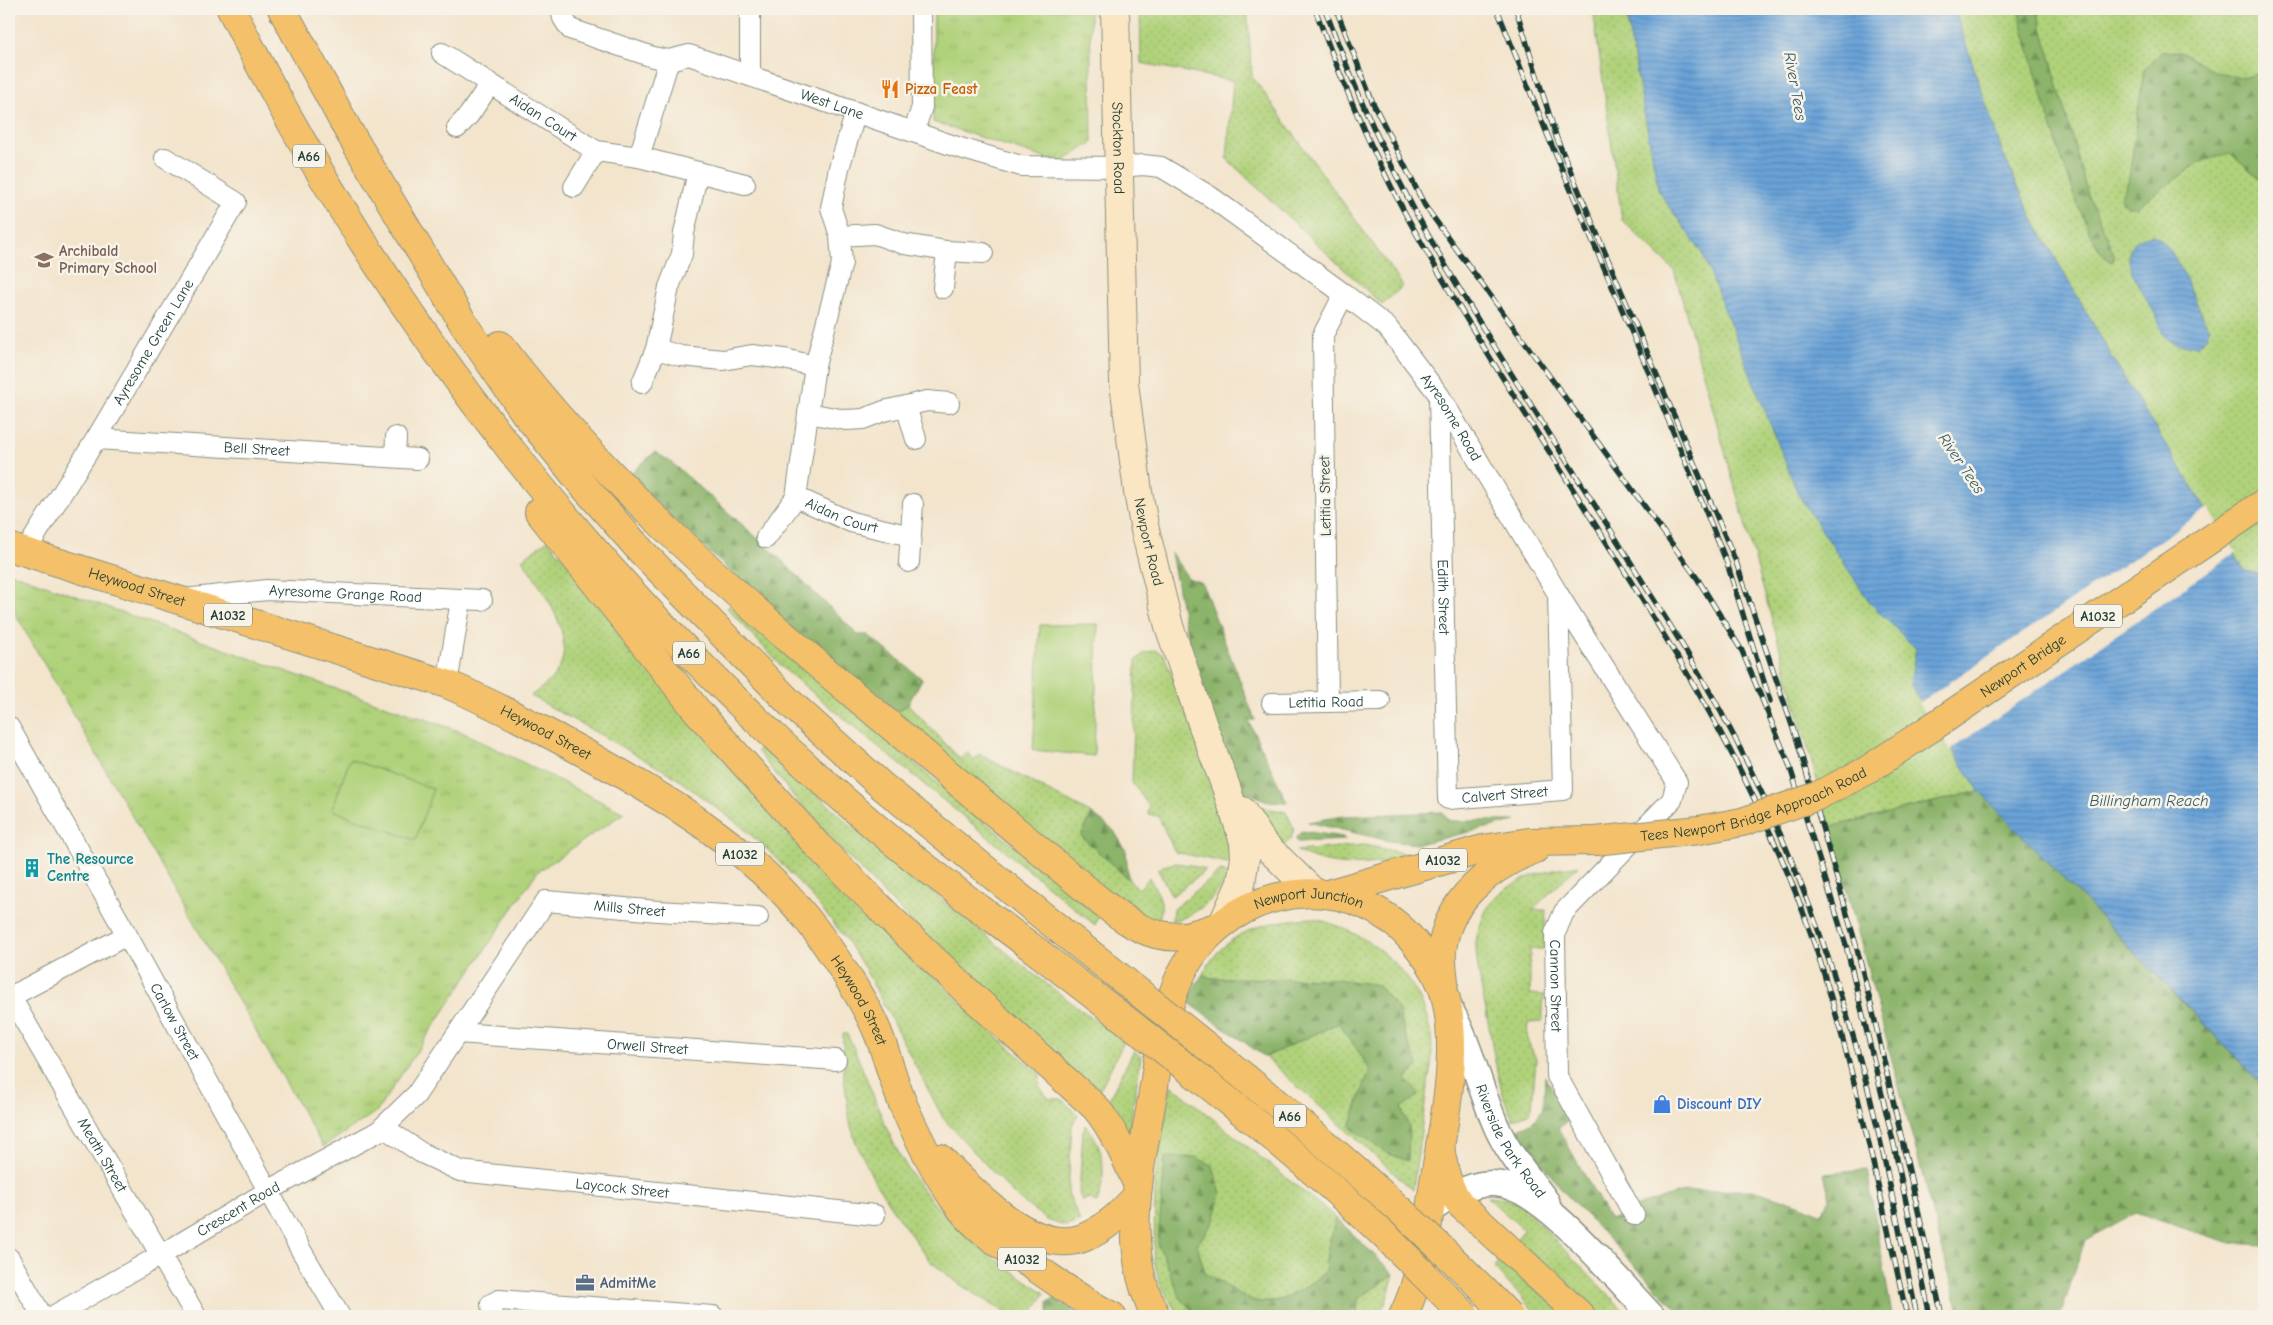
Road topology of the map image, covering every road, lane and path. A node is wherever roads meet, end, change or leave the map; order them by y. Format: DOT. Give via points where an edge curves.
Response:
graph roads {
  1 [pos="231,9"];
  2 [pos="282,9"];
  3 [pos="561,9"];
  4 [pos="750,9"];
  5 [pos="921,9"];
  6 [pos="1115,9"];
  7 [pos="442,53"];
  8 [pos="669,60"];
  9 [pos="750,76"];
  10 [pos="490,84"];
  11 [pos="856,112"];
  12 [pos="457,128"];
  13 [pos="914,132"];
  14 [pos="596,151"];
  15 [pos="639,157"];
  16 [pos="165,158"];
  17 [pos="1120,167"];
  18 [pos="698,172"];
  19 [pos="745,184"];
  20 [pos="574,187"];
  21 [pos="404,224"];
  22 [pos="840,236"];
  23 [pos="947,251"];
  24 [pos="983,253"];
  25 [pos="1121,286"];
  26 [pos="943,288"];
  27 [pos="1344,294"];
  28 [pos="398,296"];
  29 [pos="656,349"];
  30 [pos="815,366"];
  31 [pos="642,383"];
  32 [pos="1439,395"];
  33 [pos="949,404"];
  34 [pos="906,406"];
  35 [pos="808,413"];
  36 [pos="396,437"];
  37 [pos="96,439"];
  38 [pos="916,439"];
  39 [pos="395,457"];
  40 [pos="418,459"];
  41 [pos="796,497"];
  42 [pos="2264,503"];
  43 [pos="913,504"];
  44 [pos="911,536"];
  45 [pos="766,538"];
  46 [pos="17,549"];
  47 [pos="909,562"];
  48 [pos="1558,594"];
  49 [pos="180,600"];
  50 [pos="461,600"];
  51 [pos="482,600"];
  52 [pos="447,684"];
  53 [pos="1380,701"];
  54 [pos="1328,702"];
  55 [pos="1272,703"];
  56 [pos="9,727"];
  57 [pos="1932,728"];
  58 [pos="16,757"];
  59 [pos="1677,782"];
  60 [pos="1226,787"];
  61 [pos="1448,799"];
  62 [pos="1562,842"];
  63 [pos="1321,893"];
  64 [pos="758,917"];
  65 [pos="1220,924"];
  66 [pos="127,935"];
  67 [pos="521,938"];
  68 [pos="10,996"];
  69 [pos="1446,999"];
  70 [pos="458,1033"];
  71 [pos="836,1060"];
  72 [pos="382,1128"];
  73 [pos="919,1137"];
  74 [pos="1440,1145"];
  75 [pos="268,1191"];
  76 [pos="1138,1191"];
  77 [pos="1453,1195"];
  78 [pos="1429,1211"];
  79 [pos="875,1215"];
  80 [pos="1634,1215"];
  81 [pos="1560,1220"];
  82 [pos="161,1255"];
  83 [pos="9,1258"];
  84 [pos="496,1308"];
  85 [pos="636,1313"];
  86 [pos="1103,1313"];
  87 [pos="42,1316"];
  88 [pos="53,1316"];
  89 [pos="196,1316"];
  90 [pos="340,1316"];
  91 [pos="713,1316"];
  92 [pos="1156,1316"];
  93 [pos="1403,1316"];
  94 [pos="1466,1316"];
  95 [pos="1509,1316"];
  96 [pos="1581,1316"];
  97 [pos="1652,1316"];
  1 -- 28 [label="main road, A66" via="306,151"];
  2 -- 21 [label="main road, A66"];
  3 -- 8 [label="street, West Lane" via="570,29"];
  4 -- 9 [label="street"];
  5 -- 13 [label="street" via="922,108"];
  6 -- 17 [label="main road, Stockton Road"];
  7 -- 10 [label="street, Aidan Court"];
  8 -- 9 [label="street, West Lane" via="689,55"];
  8 -- 15 [label="street"];
  9 -- 11 [label="street, West Lane"];
  10 -- 12 [label="street"];
  10 -- 14 [label="street, Aidan Court"];
  11 -- 13 [label="street, West Lane"];
  11 -- 22 [label="street, Aidan Court" via="839,168 832,208"];
  13 -- 17 [label="street, West Lane" via="1021,166"];
  14 -- 15 [label="street, Aidan Court"];
  14 -- 20 [label="street"];
  15 -- 18 [label="street, Aidan Court"];
  16 -- 37 [label="street, Ayresome Green Lane" via="236,202"];
  17 -- 25 [label="main road, Stockton Road"];
  17 -- 27 [label="street, Ayresome Road" via="1161,167 1211,197"];
  18 -- 19 [label="street, Aidan Court"];
  18 -- 29 [label="street" via="682,254 669,287"];
  21 -- 65 [label="main road" via="527,381 573,434 714,573 800,649 1129,923 1146,932 1166,936 1184,936"];
  21 -- 95 [label="main road, A66, bridge" via="465,326 525,412 582,484 641,551 789,702 882,786 1204,1045 1408,1216"];
  22 -- 23 [label="street" via="875,234 904,244"];
  22 -- 30 [label="street, Aidan Court" via="842,263"];
  23 -- 24 [label="street"];
  23 -- 26 [label="street"];
  25 -- 60 [label="main road, Newport Road" via="1124,383 1138,492 1169,626"];
  27 -- 32 [label="street, Ayresome Road" via="1387,327"];
  27 -- 54 [label="street, Letitia Street" via="1323,335"];
  28 -- 76 [label="main road, A66" via="432,367 565,548 698,712 817,845 895,923 1095,1107 1126,1156"];
  28 -- 94 [label="main road, A66, bridge" via="490,424 628,591 805,765 880,832 1039,952 1292,1155 1384,1236"];
  29 -- 30 [label="street" via="681,356 723,360 752,355"];
  29 -- 31 [label="street"];
  30 -- 35 [label="street, Aidan Court"];
  32 -- 48 [label="street, Ayresome Road"];
  32 -- 61 [label="street, Edith Street"];
  33 -- 34 [label="street" via="927,401"];
  34 -- 35 [label="street" via="863,419 846,420"];
  34 -- 38 [label="street"];
  35 -- 41 [label="street, Aidan Court"];
  36 -- 39 [label="street"];
  37 -- 39 [label="street, Bell Street"];
  37 -- 46 [label="street, Ayresome Green Lane"];
  39 -- 40 [label="street, Bell Street"];
  41 -- 44 [label="street, Aidan Court" via="851,522"];
  41 -- 45 [label="street"];
  42 -- 57 [label="main road, Newport Bridge / A1032"];
  43 -- 44 [label="street"];
  44 -- 47 [label="street"];
  46 -- 49 [label="main road, Heywood Street / A1032"];
  48 -- 59 [label="street, Ayresome Road"];
  48 -- 61 [label="street, Calvert Street" via="1563,790"];
  49 -- 50 [label="street, Ayresome Grange Road" via="267,590"];
  49 -- 52 [label="main road, Heywood Street / A1032"];
  50 -- 51 [label="street, Ayresome Grange Road"];
  50 -- 52 [label="street"];
  52 -- 73 [label="main road, Heywood Street / A1032" via="497,706 626,774 727,843 767,875 807,919 854,989 877,1031 905,1109"];
  53 -- 54 [label="street, Letitia Road"];
  54 -- 55 [label="street, Letitia Road"];
  56 -- 58 [label="street, Carlow Street"];
  57 -- 62 [label="main road, Tees Newport Bridge Approach Road / A1032, bridge" via="1866,771 1815,797 1742,822 1699,830"];
  58 -- 66 [label="street, Carlow Street"];
  59 -- 80 [label="street, Cannon Street" via="1672,800 1564,912 1555,933 1557,1076"];
  60 -- 63 [label="main road, Newport Road" via="1263,842"];
  60 -- 65 [label="main road, Newport Road" via="1244,842 1245,858 1241,883"];
  62 -- 63 [label="main road, Tees Newport Bridge Approach Road / A1032" via="1529,842 1483,849"];
  62 -- 69 [label="main road, Tees Newport Bridge Approach Road / A1032" via="1534,850 1492,871 1460,902 1448,924 1442,952"];
  63 -- 65 [label="main road, Newport Junction" via="1286,894 1262,901"];
  63 -- 69 [label="main road, Newport Junction" via="1368,906 1403,928 1429,959"];
  64 -- 67 [label="street, Mills Street" via="546,901"];
  65 -- 76 [label="main road, Newport Junction" via="1194,951 1175,988 1159,1050"];
  66 -- 68 [label="street"];
  66 -- 75 [label="street, Carlow Street"];
  67 -- 70 [label="street, Crescent Road"];
  68 -- 82 [label="street, Meath Street"];
  69 -- 74 [label="main road, Newport Junction" via="1451,1068"];
  69 -- 81 [label="street, Riverside Park Road" via="1462,1030 1498,1130"];
  70 -- 71 [label="street, Orwell Street"];
  70 -- 72 [label="street, Crescent Road" via="416,1094"];
  72 -- 75 [label="street, Crescent Road"];
  72 -- 79 [label="street, Laycock Street" via="420,1152 460,1170"];
  73 -- 76 [label="main road, Heywood Street / A1032" via="1008,1220 1042,1238 1082,1238 1106,1226"];
  73 -- 86 [label="main road, Heywood Street / A1032" via="956,1203 976,1225"];
  74 -- 77 [label="main road" via="1443,1169"];
  74 -- 78 [label="main road, Newport Junction"];
  75 -- 82 [label="street, Crescent Road"];
  75 -- 90 [label="street, Carlow Street"];
  76 -- 92 [label="main road, Newport Junction" via="1136,1234 1140,1274"];
  77 -- 78 [label="street, Riverside Park Road"];
  77 -- 81 [label="street, Riverside Park Road" via="1478,1185 1504,1184 1534,1199"];
  77 -- 96 [label="main road" via="1469,1214"];
  78 -- 93 [label="main road, Newport Junction" via="1416,1282"];
  81 -- 97 [label="street"];
  82 -- 88 [label="street, Crescent Road"];
  82 -- 89 [label="street, Meath Street"];
  83 -- 87 [label="street"];
  84 -- 85 [label="street"];
  85 -- 91 [label="street"];
}
